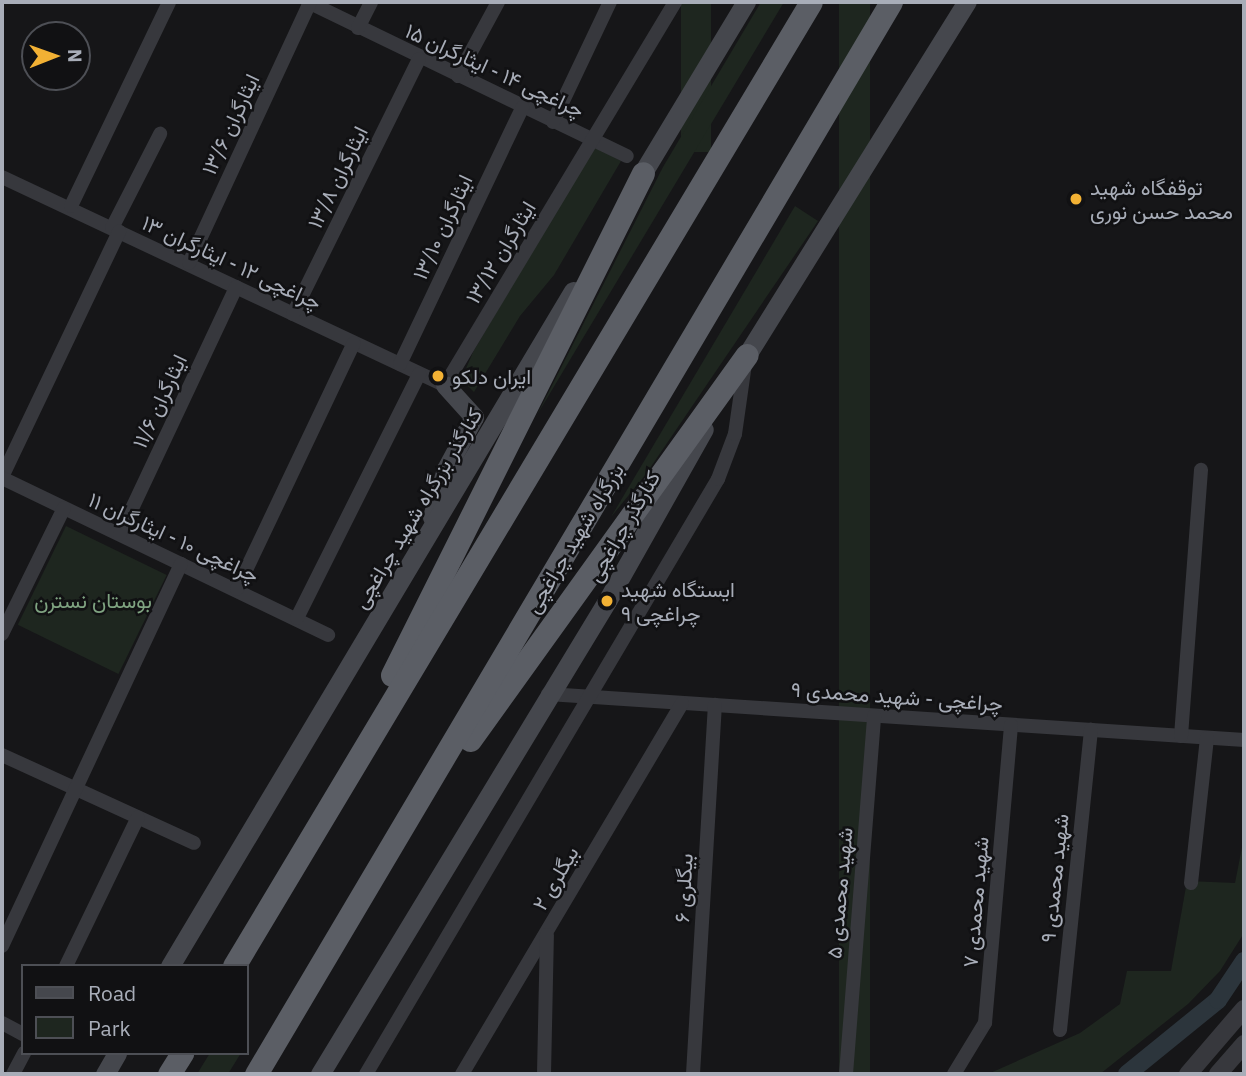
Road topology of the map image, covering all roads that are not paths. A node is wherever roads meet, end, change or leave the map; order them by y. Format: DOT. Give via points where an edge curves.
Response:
graph roads {
  1 [pos="169,2"];
  2 [pos="309,2"];
  3 [pos="371,2"];
  4 [pos="498,2"];
  5 [pos="610,2"];
  6 [pos="675,2"];
  7 [pos="746,2"];
  8 [pos="811,2"];
  9 [pos="891,2"];
  10 [pos="967,2"];
  11 [pos="358,27"];
  12 [pos="419,59"];
  13 [pos="458,76"];
  14 [pos="522,108"];
  15 [pos="553,122"];
  16 [pos="160,134"];
  17 [pos="592,139"];
  18 [pos="627,156"];
  19 [pos="643,173"];
  20 [pos="3,181"];
  21 [pos="71,206"];
  22 [pos="115,230"];
  23 [pos="188,263"];
  24 [pos="236,287"];
  25 [pos="293,314"];
  26 [pos="354,343"];
  27 [pos="747,355"];
  28 [pos="400,364"];
  29 [pos="419,374"];
  30 [pos="445,385"];
  31 [pos="1201,470"];
  32 [pos="2,477"];
  33 [pos="64,508"];
  34 [pos="429,529"];
  35 [pos="120,534"];
  36 [pos="181,564"];
  37 [pos="237,589"];
  38 [pos="297,618"];
  39 [pos="2,634"];
  40 [pos="328,635"];
  41 [pos="548,694"];
  42 [pos="590,697"];
  43 [pos="682,703"];
  44 [pos="715,705"];
  45 [pos="874,716"];
  46 [pos="1011,725"];
  47 [pos="1091,730"];
  48 [pos="1181,736"];
  49 [pos="1207,738"];
  50 [pos="1244,740"];
  51 [pos="2,755"];
  52 [pos="77,789"];
  53 [pos="138,817"];
  54 [pos="310,839"];
  55 [pos="194,843"];
  56 [pos="382,862"];
  57 [pos="1191,883"];
  58 [pos="547,933"];
  59 [pos="2,946"];
  60 [pos="67,964"];
  61 [pos="171,964"];
  62 [pos="235,964"];
  63 [pos="1244,1009"];
  64 [pos="2,1023"];
  65 [pos="1060,1030"];
  66 [pos="21,1033"];
  67 [pos="1244,1044"];
  68 [pos="22,1055"];
  69 [pos="116,1055"];
  70 [pos="181,1055"];
  71 [pos="13,1074"];
  72 [pos="105,1074"];
  73 [pos="169,1074"];
  74 [pos="256,1074"];
  75 [pos="320,1074"];
  76 [pos="366,1074"];
  77 [pos="462,1074"];
  78 [pos="544,1074"];
  79 [pos="693,1074"];
  80 [pos="846,1074"];
  81 [pos="954,1074"];
  82 [pos="1188,1074"];
  83 [pos="1219,1074"];
  1 -- 21 [label="street"];
  2 -- 11 [label="street, چراغچی ۱۴ - ایثارگران ۱۵"];
  2 -- 23 [label="street, ایثارگران ۱۳/۶"];
  3 -- 11 [label="street"];
  4 -- 13 [label="street"];
  5 -- 15 [label="street"];
  6 -- 17 [label="street, ایثارگران ۱۳/۱۲"];
  7 -- 19 [label="main road, کنارگذر بزرگراه شهید چراغچی"];
  8 -- 54 [label="highway"];
  9 -- 56 [label="highway, بزرگراه شهید چراغچی"];
  10 -- 27 [label="main road, کنارگذر چراغچی"];
  11 -- 12 [label="street, چراغچی ۱۴ - ایثارگران ۱۵"];
  12 -- 13 [label="street, چراغچی ۱۴ - ایثارگران ۱۵"];
  12 -- 25 [label="street, ایثارگران ۱۳/۸"];
  13 -- 14 [label="street, چراغچی ۱۴ - ایثارگران ۱۵"];
  14 -- 15 [label="street, چراغچی ۱۴ - ایثارگران ۱۵"];
  14 -- 28 [label="street, ایثارگران ۱۳/۱۰"];
  15 -- 17 [label="street, چراغچی ۱۴ - ایثارگران ۱۵"];
  16 -- 22 [label="street"];
  17 -- 18 [label="street, چراغچی ۱۴ - ایثارگران ۱۵"];
  17 -- 30 [label="street, ایثارگران ۱۳/۱۲"];
  19 -- 34 [label="main road, کنارگذر بزرگراه شهید چراغچی"];
  19 -- 54 [label="highway"];
  20 -- 21 [label="street, چراغچی ۱۲ - ایثارگران ۱۳"];
  21 -- 22 [label="street, چراغچی ۱۲ - ایثارگران ۱۳"];
  22 -- 23 [label="street, چراغچی ۱۲ - ایثارگران ۱۳"];
  22 -- 32 [label="street"];
  23 -- 24 [label="street, چراغچی ۱۲ - ایثارگران ۱۳"];
  24 -- 25 [label="street, چراغچی ۱۲ - ایثارگران ۱۳"];
  24 -- 35 [label="street, ایثارگران ۱۱/۶"];
  25 -- 26 [label="street, چراغچی ۱۲ - ایثارگران ۱۳"];
  26 -- 28 [label="street, چراغچی ۱۲ - ایثارگران ۱۳"];
  26 -- 37 [label="street"];
  27 -- 41 [label="main road, کنارگذر چراغچی"];
  27 -- 42 [label="street" via="735,434 718,479"];
  27 -- 56 [label="highway"];
  28 -- 29 [label="street, چراغچی ۱۲ - ایثارگران ۱۳"];
  29 -- 30 [label="street, چراغچی ۱۲ - ایثارگران ۱۳"];
  29 -- 38 [label="street"];
  30 -- 34 [label="main road" via="474,417 446,468"];
  31 -- 48 [label="street"];
  32 -- 33 [label="street, چراغچی ۱۰ - ایثارگران ۱۱"];
  33 -- 35 [label="street, چراغچی ۱۰ - ایثارگران ۱۱"];
  33 -- 39 [label="street"];
  34 -- 61 [label="main road, کنارگذر بزرگراه شهید چراغچی"];
  35 -- 36 [label="street, چراغچی ۱۰ - ایثارگران ۱۱"];
  36 -- 37 [label="street, چراغچی ۱۰ - ایثارگران ۱۱"];
  36 -- 52 [label="street"];
  37 -- 38 [label="street, چراغچی ۱۰ - ایثارگران ۱۱"];
  38 -- 40 [label="street, چراغچی ۱۰ - ایثارگران ۱۱"];
  41 -- 42 [label="street, ۹ چراغچی - شهید محمدی"];
  41 -- 75 [label="main road, کنارگذر چراغچی"];
  42 -- 43 [label="street, ۹ چراغچی - شهید محمدی"];
  42 -- 76 [label="street"];
  43 -- 44 [label="street, ۹ چراغچی - شهید محمدی"];
  43 -- 58 [label="street, بیگلری ۲"];
  44 -- 45 [label="street, ۹ چراغچی - شهید محمدی"];
  44 -- 79 [label="street, بیگلری ۶"];
  45 -- 46 [label="street, ۹ چراغچی - شهید محمدی"];
  45 -- 80 [label="street, شهید محمدی ۵"];
  46 -- 47 [label="street, ۹ چراغچی - شهید محمدی"];
  46 -- 81 [label="street, شهید محمدی ۷" via="985,1023"];
  47 -- 48 [label="street, ۹ چراغچی - شهید محمدی"];
  47 -- 65 [label="street, شهید محمدی ۹"];
  48 -- 49 [label="street, ۹ چراغچی - شهید محمدی"];
  49 -- 50 [label="street, ۹ چراغچی - شهید محمدی"];
  49 -- 57 [label="street"];
  51 -- 52 [label="street"];
  52 -- 53 [label="street"];
  52 -- 59 [label="street"];
  53 -- 55 [label="street"];
  53 -- 60 [label="street"];
  54 -- 62 [label="highway"];
  56 -- 74 [label="highway, بزرگراه شهید چراغچی"];
  58 -- 77 [label="street, بیگلری ۲"];
  58 -- 78 [label="street"];
  63 -- 82 [label="street"];
  64 -- 66 [label="street"];
  67 -- 83 [label="street"];
  68 -- 71 [label="street"];
  69 -- 72 [label="main road"];
  70 -- 73 [label="highway"];
}
